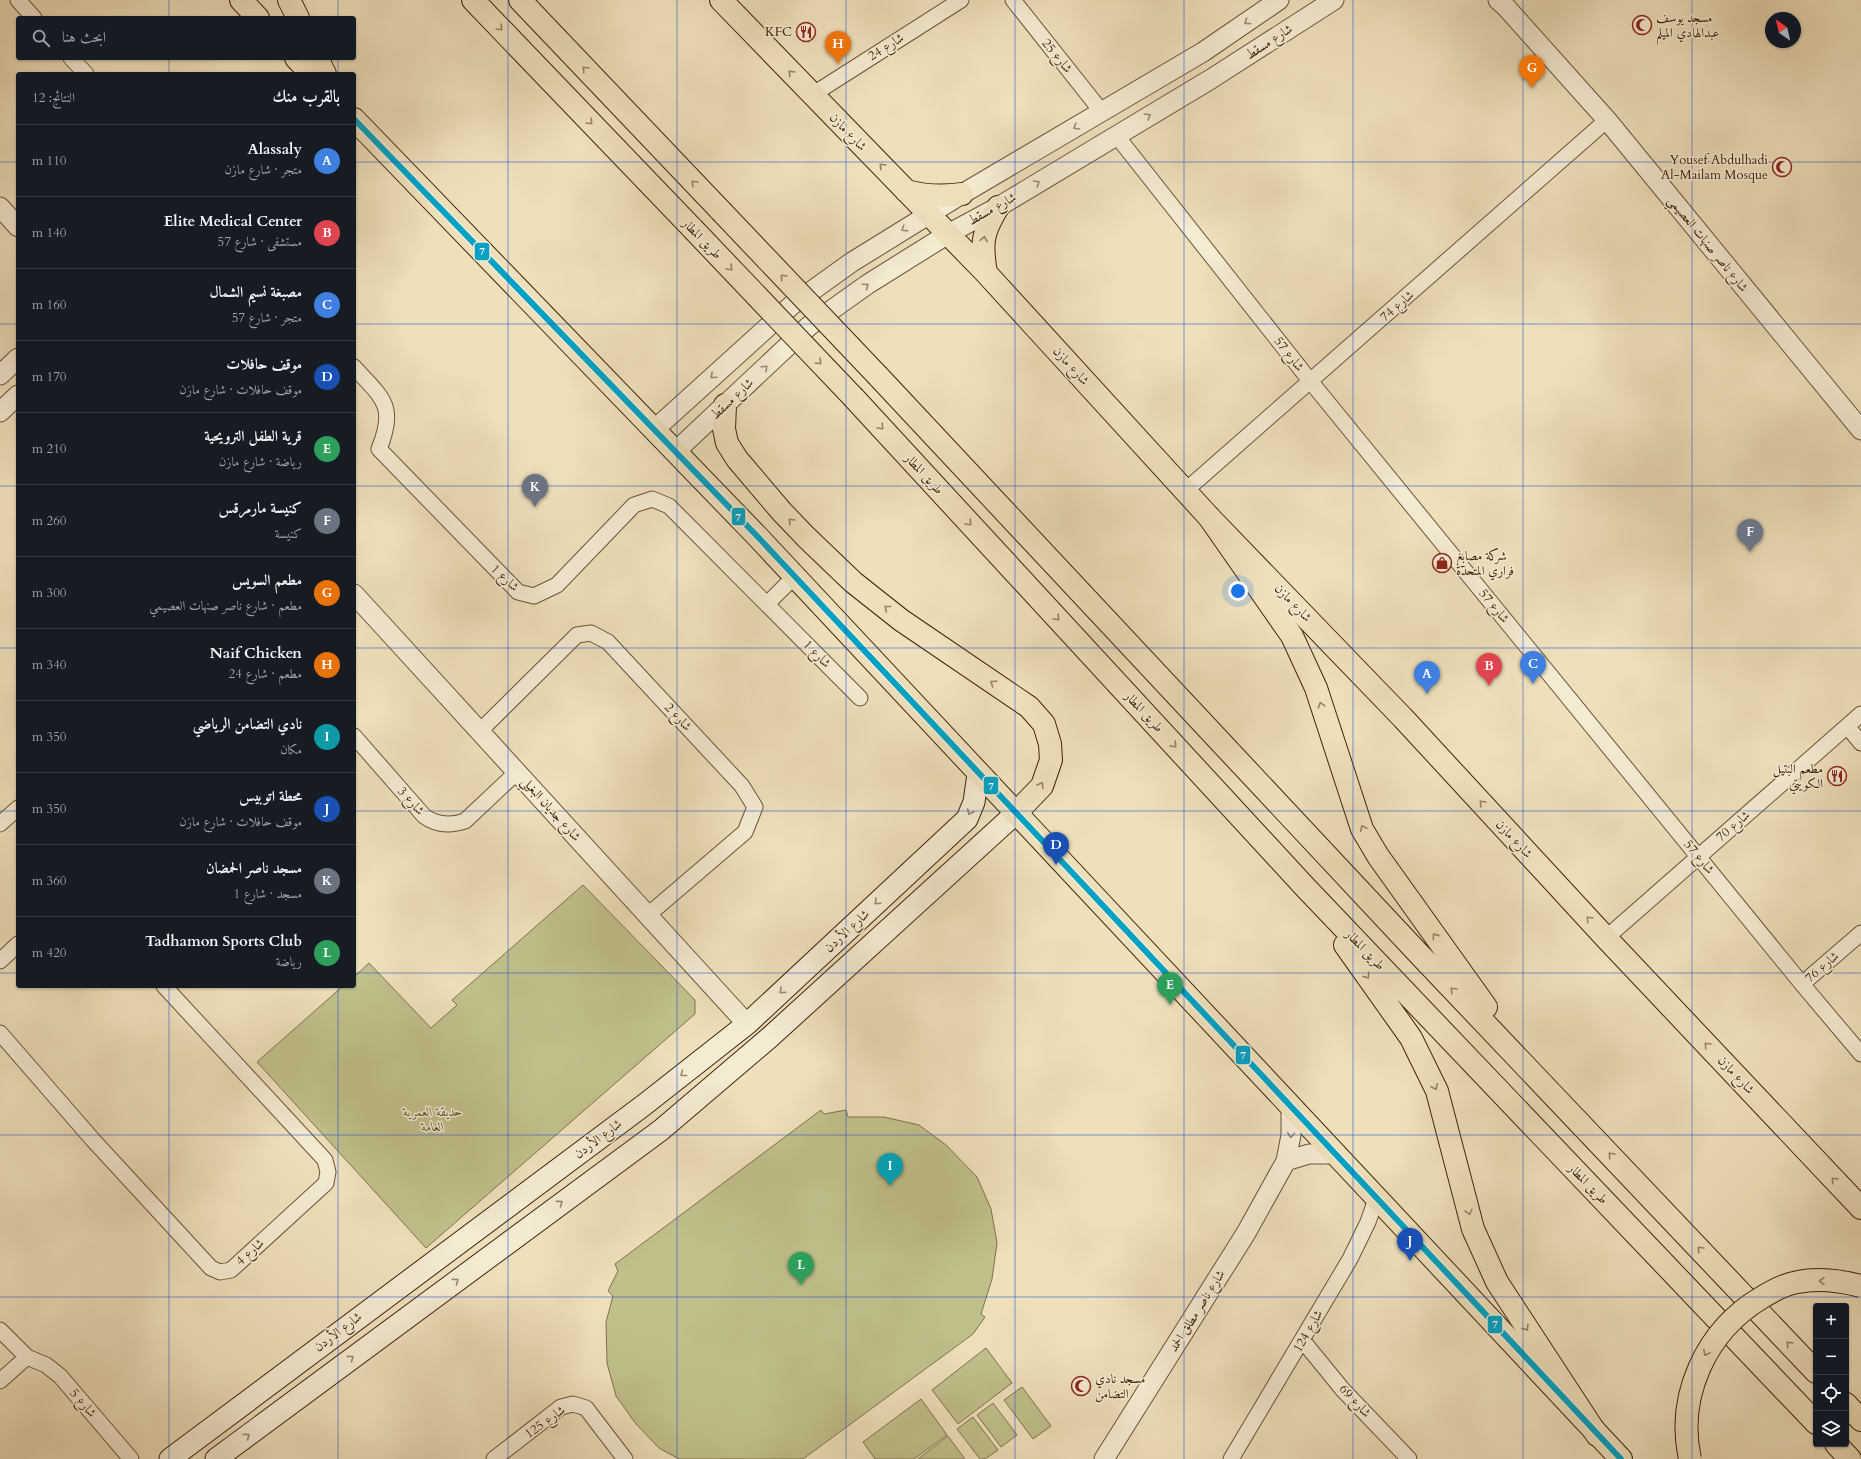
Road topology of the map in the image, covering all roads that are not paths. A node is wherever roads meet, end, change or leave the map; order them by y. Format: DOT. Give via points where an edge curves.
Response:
graph roads {
  1 [pos="18,0"];
  2 [pos="241,0"];
  3 [pos="289,0"];
  4 [pos="473,0"];
  5 [pos="520,0"];
  6 [pos="721,0"];
  7 [pos="961,0"];
  8 [pos="1013,0"];
  9 [pos="1279,0"];
  10 [pos="1334,0"];
  11 [pos="1502,2"];
  12 [pos="32,16"];
  13 [pos="256,16"];
  14 [pos="297,16"];
  15 [pos="1203,52"];
  16 [pos="73,60"];
  17 [pos="298,60"];
  18 [pos="319,60"];
  19 [pos="84,72"];
  20 [pos="309,72"];
  21 [pos="324,72"];
  22 [pos="1166,74"];
  23 [pos="1211,79"];
  24 [pos="812,95"];
  25 [pos="1178,98"];
  26 [pos="1102,112"];
  27 [pos="1607,120"];
  28 [pos="356,121"];
  29 [pos="1116,135"];
  30 [pos="906,191"];
  31 [pos="962,194"];
  32 [pos="0,207"];
  33 [pos="998,207"];
  34 [pos="929,214"];
  35 [pos="16,225"];
  36 [pos="948,234"];
  37 [pos="986,273"];
  38 [pos="16,360"];
  39 [pos="356,369"];
  40 [pos="0,375"];
  41 [pos="1311,382"];
  42 [pos="726,405"];
  43 [pos="655,429"];
  44 [pos="1861,430"];
  45 [pos="675,452"];
  46 [pos="1185,491"];
  47 [pos="1209,517"];
  48 [pos="798,580"];
  49 [pos="356,596"];
  50 [pos="771,608"];
  51 [pos="860,698"];
  52 [pos="1861,714"];
  53 [pos="1847,726"];
  54 [pos="480,731"];
  55 [pos="356,738"];
  56 [pos="1861,743"];
  57 [pos="517,772"];
  58 [pos="978,774"];
  59 [pos="16,810"];
  60 [pos="1015,814"];
  61 [pos="0,824"];
  62 [pos="1698,856"];
  63 [pos="1305,887"];
  64 [pos="648,915"];
  65 [pos="1861,933"];
  66 [pos="1606,938"];
  67 [pos="838,939"];
  68 [pos="16,946"];
  69 [pos="859,958"];
  70 [pos="0,961"];
  71 [pos="1802,984"];
  72 [pos="166,988"];
  73 [pos="747,1024"];
  74 [pos="0,1033"];
  75 [pos="1861,1054"];
  76 [pos="1530,1070"];
  77 [pos="644,1105"];
  78 [pos="1291,1108"];
  79 [pos="661,1130"];
  80 [pos="1334,1154"];
  81 [pos="1286,1161"];
  82 [pos="1376,1199"];
  83 [pos="1861,1208"];
  84 [pos="1861,1286"];
  85 [pos="379,1302"];
  86 [pos="398,1323"];
  87 [pos="0,1330"];
  88 [pos="1303,1341"];
  89 [pos="27,1357"];
  90 [pos="1813,1369"];
  91 [pos="0,1381"];
  92 [pos="1849,1407"];
  93 [pos="1813,1420"];
  94 [pos="1861,1420"];
  95 [pos="1597,1435"];
  96 [pos="1839,1447"];
  97 [pos="131,1459"];
  98 [pos="170,1459"];
  99 [pos="216,1459"];
  100 [pos="494,1459"];
  101 [pos="625,1459"];
  102 [pos="1104,1459"];
  103 [pos="1231,1459"];
  104 [pos="1409,1459"];
  105 [pos="1621,1459"];
  106 [pos="1690,1459"];
  107 [pos="1850,1459"];
  1 -- 12 [label="street"];
  2 -- 13 [label="main road"];
  3 -- 14 [label="main road"];
  4 -- 63 [label="main road, طريق المطار, one-way, bridge" via="854,398"];
  76 -- 5 [label="main road, one-way, bridge" via="878,376"];
  24 -- 6 [label="main road, شارع مازن, one-way"];
  7 -- 24 [label="street, شارع 24"];
  8 -- 26 [label="street, شارع 25"];
  9 -- 15 [label="street, one-way"];
  10 -- 23 [label="street, شارع مسقط"];
  11 -- 27 [label="street, شارع ناصر صنهات العصيمي"];
  15 -- 22 [label="street"];
  15 -- 23 [label="street" via="1202,67"];
  16 -- 19 [label="street"];
  17 -- 20 [label="main road"];
  18 -- 21 [label="main road"];
  22 -- 25 [label="street" via="1174,74 1180,80 1183,87"];
  22 -- 26 [label="street"];
  23 -- 25 [label="street, شارع مسقط"];
  30 -- 24 [label="main road, شارع مازن, one-way"];
  29 -- 25 [label="street, شارع مسقط, one-way"];
  26 -- 31 [label="street, one-way"];
  27 -- 41 [label="street, شارع 74"];
  27 -- 44 [label="street, شارع ناصر صنهات العصيمي"];
  28 -- 43 [label="main road"];
  33 -- 29 [label="street, شارع مسقط, one-way"];
  29 -- 41 [label="street, شارع 57"];
  30 -- 31 [label="main road" via="924,196"];
  30 -- 34 [label="main road, شارع مازن"];
  31 -- 34 [label="street"];
  32 -- 35 [label="street"];
  33 -- 36 [label="street, شارع مسقط"];
  37 -- 33 [label="main road, one-way" via="982,250 986,227"];
  34 -- 36 [label="main road, شارع مازن"];
  34 -- 43 [label="street, one-way" via="852,262 792,305"];
  36 -- 37 [label="main road, شارع مازن"];
  42 -- 36 [label="street, شارع مسقط, one-way" via="809,326 868,284"];
  37 -- 46 [label="main road, شارع مازن"];
  38 -- 40 [label="street"];
  39 -- 50 [label="street, شارع 1" via="383,400 387,413 387,430 379,449 518,592 534,596 557,585 634,505 652,499 669,506"];
  41 -- 46 [label="street, شارع 74"];
  41 -- 62 [label="street, شارع 57"];
  42 -- 45 [label="street, شارع مسقط"];
  60 -- 42 [label="main road, one-way" via="1042,786 1051,760 1050,744 1044,724 1029,707 902,620 853,582 806,537 767,495 727,443 724,429"];
  43 -- 45 [label="main road"];
  45 -- 48 [label="main road"];
  46 -- 47 [label="main road, شارع مازن"];
  66 -- 47 [label="main road, شارع مازن, one-way" via="1398,713"];
  76 -- 47 [label="main road, one-way" via="1378,856 1362,829 1316,688 1292,636"];
  48 -- 50 [label="street"];
  48 -- 58 [label="main road"];
  49 -- 54 [label="street, شارع جديان البغيلي"];
  50 -- 51 [label="street, شارع 1"];
  52 -- 53 [label="street, شارع 70"];
  53 -- 56 [label="street"];
  53 -- 62 [label="street, شارع 70"];
  54 -- 57 [label="street, شارع جديان البغيلي"];
  54 -- 64 [label="street, شارع 2" via="577,635 591,633 608,642 742,786 754,808 745,832"];
  55 -- 57 [label="street, شارع 3" via="432,822 454,825 465,821"];
  57 -- 64 [label="street, شارع جديان البغيلي"];
  58 -- 60 [label="main road"];
  58 -- 67 [label="main road, شارع الأردن, one-way" via="974,802 967,819"];
  59 -- 61 [label="street"];
  60 -- 69 [label="main road"];
  60 -- 78 [label="main road"];
  62 -- 66 [label="street, شارع 70"];
  62 -- 71 [label="street, شارع 57"];
  63 -- 93 [label="main road, طريق المطار"];
  63 -- 95 [label="main road, one-way" via="1411,1038 1437,1091 1473,1229 1497,1282"];
  64 -- 73 [label="street, شارع جديان البغيلي"];
  65 -- 71 [label="street, شارع 76"];
  83 -- 66 [label="main road, شارع مازن, one-way"];
  67 -- 69 [label="main road" via="850,941 855,946"];
  67 -- 73 [label="main road, شارع الأردن, one-way"];
  68 -- 70 [label="street"];
  69 -- 79 [label="main road"];
  71 -- 75 [label="street, شارع 57"];
  72 -- 74 [label="street, شارع 4" via="325,1160 328,1172 326,1183 231,1270 220,1272 211,1268 93,1140"];
  73 -- 77 [label="main road, شارع الأردن, one-way"];
  90 -- 76 [label="main road, one-way"];
  77 -- 79 [label="main road" via="643,1114 646,1122"];
  77 -- 85 [label="main road, شارع الأردن"];
  78 -- 80 [label="main road"];
  78 -- 81 [label="street, شارع ناصر مطلق الحمد, one-way" via="1291,1135"];
  86 -- 79 [label="main road, one-way"];
  80 -- 81 [label="street" via="1309,1154"];
  80 -- 82 [label="main road"];
  81 -- 102 [label="street, شارع ناصر مطلق الحمد" via="1246,1233"];
  82 -- 88 [label="street, شارع 124" via="1350,1259"];
  82 -- 95 [label="main road"];
  84 -- 106 [label="main road, one-way, bridge" via="1842,1281 1797,1282 1749,1305 1728,1323 1698,1368 1690,1394 1686,1421"];
  85 -- 86 [label="main road" via="387,1300 398,1306 401,1315"];
  85 -- 98 [label="main road, شارع الأردن"];
  99 -- 86 [label="main road, one-way"];
  87 -- 89 [label="street, شارع 5"];
  88 -- 103 [label="street, شارع 124"];
  88 -- 104 [label="street, شارع 69" via="1343,1390"];
  89 -- 91 [label="street"];
  89 -- 97 [label="street, شارع 5" via="46,1364 60,1376"];
  92 -- 94 [label="main road"];
  95 -- 105 [label="main road"];
  96 -- 107 [label="main road"];
  100 -- 101 [label="street, شارع 125" via="561,1407 573,1404 586,1408"];
}
